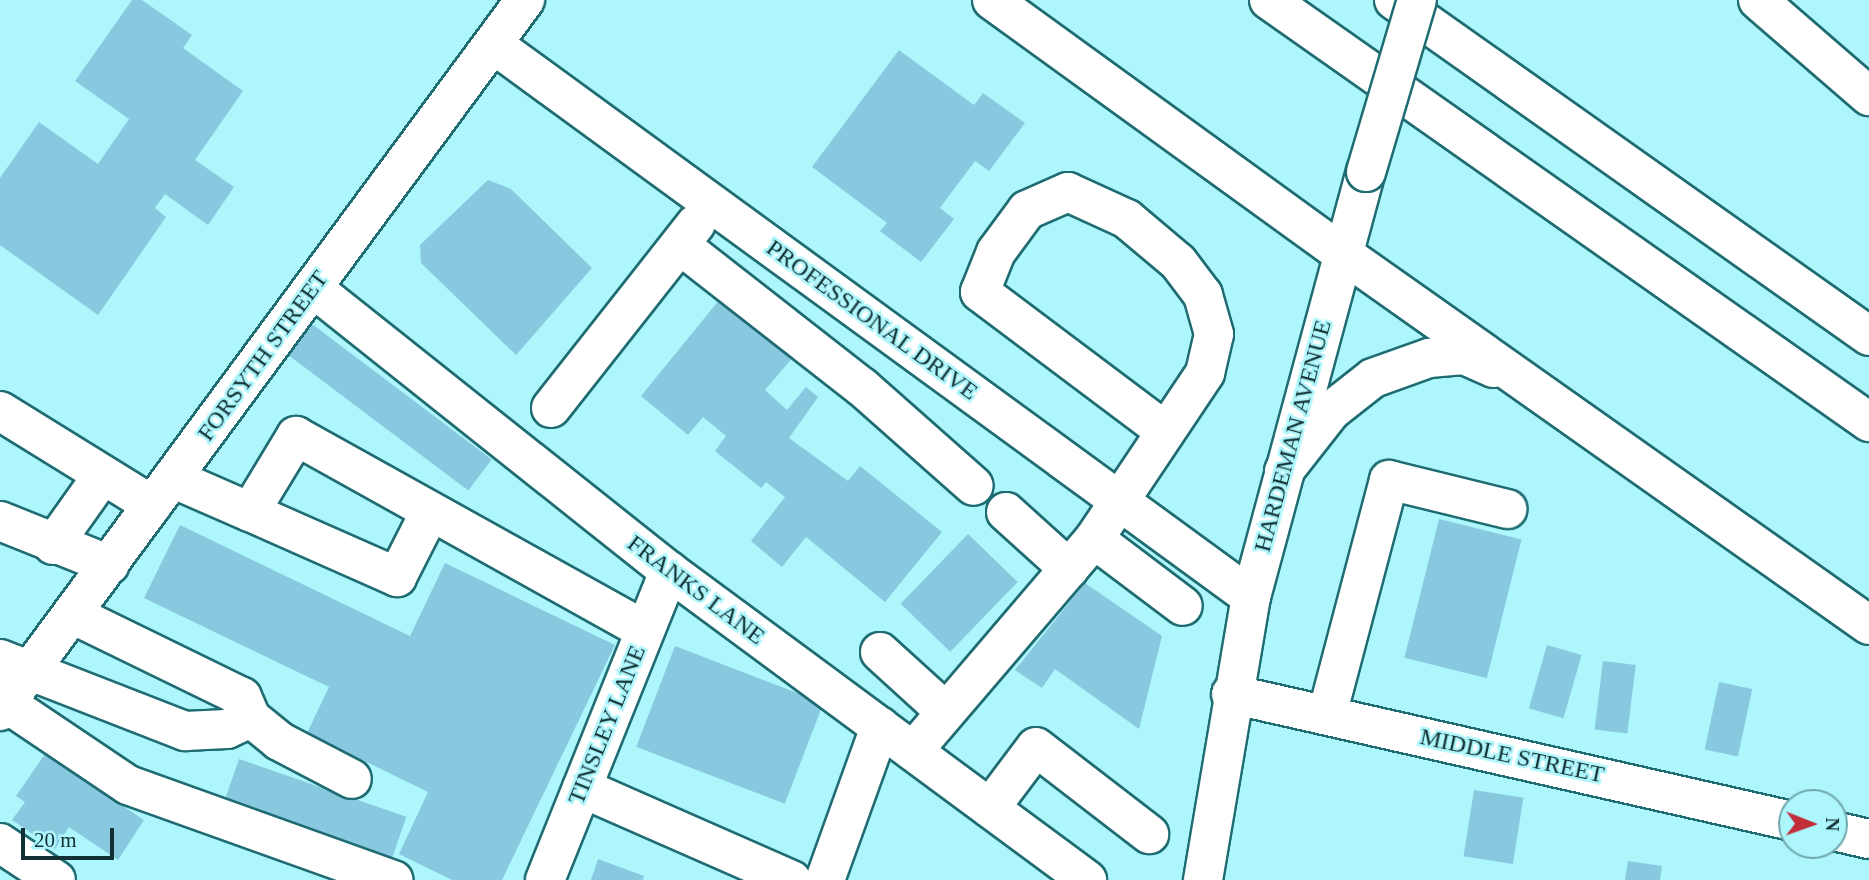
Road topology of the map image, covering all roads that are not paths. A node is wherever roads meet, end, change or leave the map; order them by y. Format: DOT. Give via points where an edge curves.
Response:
graph roads {
  1 [pos="526,0"];
  2 [pos="992,0"];
  3 [pos="1269,0"];
  4 [pos="1394,0"];
  5 [pos="1417,0"];
  6 [pos="1758,0"];
  7 [pos="493,44"];
  8 [pos="1869,96"];
  9 [pos="713,204"];
  10 [pos="680,245"];
  11 [pos="1342,253"];
  12 [pos="313,288"];
  13 [pos="1869,336"];
  14 [pos="899,340"];
  15 [pos="1521,380"];
  16 [pos="862,387"];
  17 [pos="551,408"];
  18 [pos="0,411"];
  19 [pos="1869,422"];
  20 [pos="1165,431"];
  21 [pos="1284,471"];
  22 [pos="102,475"];
  23 [pos="974,486"];
  24 [pos="162,492"];
  25 [pos="1117,499"];
  26 [pos="1507,509"];
  27 [pos="250,512"];
  28 [pos="430,512"];
  29 [pos="1006,512"];
  30 [pos="0,522"];
  31 [pos="1094,539"];
  32 [pos="54,545"];
  33 [pos="110,565"];
  34 [pos="1069,569"];
  35 [pos="669,571"];
  36 [pos="1251,597"];
  37 [pos="1183,606"];
  38 [pos="72,614"];
  39 [pos="1869,625"];
  40 [pos="645,630"];
  41 [pos="880,652"];
  42 [pos="14,666"];
  43 [pos="1231,694"];
  44 [pos="3,707"];
  45 [pos="947,712"];
  46 [pos="1327,715"];
  47 [pos="251,718"];
  48 [pos="880,727"];
  49 [pos="913,751"];
  50 [pos="352,779"];
  51 [pos="582,788"];
  52 [pos="990,808"];
  53 [pos="1778,818"];
  54 [pos="1149,834"];
  55 [pos="1848,834"];
  56 [pos="1869,839"];
  57 [pos="0,843"];
  58 [pos="56,880"];
  59 [pos="393,880"];
  60 [pos="545,880"];
  61 [pos="792,880"];
  62 [pos="825,880"];
  63 [pos="1087,880"];
  64 [pos="1203,880"];
  1 -- 7 [label="main road, FORSYTH STREET"];
  2 -- 11 [label="main road"];
  3 -- 19 [label="main road"];
  4 -- 13 [label="main road"];
  5 -- 11 [label="main road, HARDEMAN AVENUE, bridge"];
  6 -- 8 [label="main road"];
  7 -- 9 [label="main road, PROFESSIONAL DRIVE"];
  7 -- 12 [label="main road, FORSYTH STREET"];
  9 -- 10 [label="main road"];
  9 -- 14 [label="main road, PROFESSIONAL DRIVE"];
  10 -- 16 [label="main road"];
  10 -- 17 [label="main road"];
  11 -- 15 [label="main road"];
  11 -- 21 [label="main road, HARDEMAN AVENUE"];
  12 -- 24 [label="main road, FORSYTH STREET"];
  12 -- 35 [label="main road, FRANKS LANE"];
  14 -- 16 [label="main road"];
  14 -- 25 [label="main road, PROFESSIONAL DRIVE"];
  15 -- 21 [label="main road" via="1464,355 1401,367 1345,397"];
  15 -- 39 [label="main road"];
  16 -- 23 [label="main road"];
  18 -- 22 [label="main road"];
  20 -- 20 [label="main road" via="980,292 996,252 1027,210 1068,192 1127,219 1178,262 1203,295 1213,334 1205,373"];
  20 -- 25 [label="main road"];
  21 -- 36 [label="main road, HARDEMAN AVENUE"];
  22 -- 24 [label="main road"];
  22 -- 32 [label="main road"];
  24 -- 27 [label="main road"];
  24 -- 33 [label="main road, FORSYTH STREET"];
  25 -- 31 [label="main road"];
  25 -- 36 [label="main road, PROFESSIONAL DRIVE"];
  26 -- 46 [label="main road" via="1389,480"];
  27 -- 28 [label="main road" via="397,577"];
  27 -- 28 [label="main road" via="296,436"];
  28 -- 40 [label="main road"];
  29 -- 34 [label="main road"];
  30 -- 32 [label="main road"];
  31 -- 34 [label="main road"];
  31 -- 37 [label="main road"];
  32 -- 33 [label="main road"];
  33 -- 38 [label="main road, FORSYTH STREET"];
  34 -- 45 [label="main road"];
  35 -- 40 [label="main road, TINSLEY LANE"];
  35 -- 48 [label="main road, FRANKS LANE"];
  36 -- 43 [label="main road, HARDEMAN AVENUE"];
  38 -- 42 [label="main road, FORSYTH STREET"];
  38 -- 47 [label="main road" via="242,696"];
  40 -- 51 [label="main road, TINSLEY LANE"];
  41 -- 45 [label="main road"];
  42 -- 44 [label="main road, FORSYTH STREET"];
  42 -- 47 [label="main road" via="185,731 227,729"];
  43 -- 46 [label="main road, MIDDLE STREET"];
  43 -- 64 [label="main road, HARDEMAN AVENUE"];
  44 -- 59 [label="main road" via="128,785"];
  45 -- 49 [label="main road"];
  46 -- 53 [label="main road, MIDDLE STREET"];
  47 -- 50 [label="main road" via="279,741"];
  48 -- 49 [label="main road, FRANKS LANE"];
  48 -- 62 [label="main road"];
  49 -- 52 [label="main road, FRANKS LANE"];
  51 -- 60 [label="main road, TINSLEY LANE"];
  51 -- 61 [label="main road"];
  52 -- 54 [label="main road" via="1036,747"];
  52 -- 63 [label="main road, FRANKS LANE"];
  55 -- 56 [label="main road"];
  57 -- 58 [label="main road"];
}
